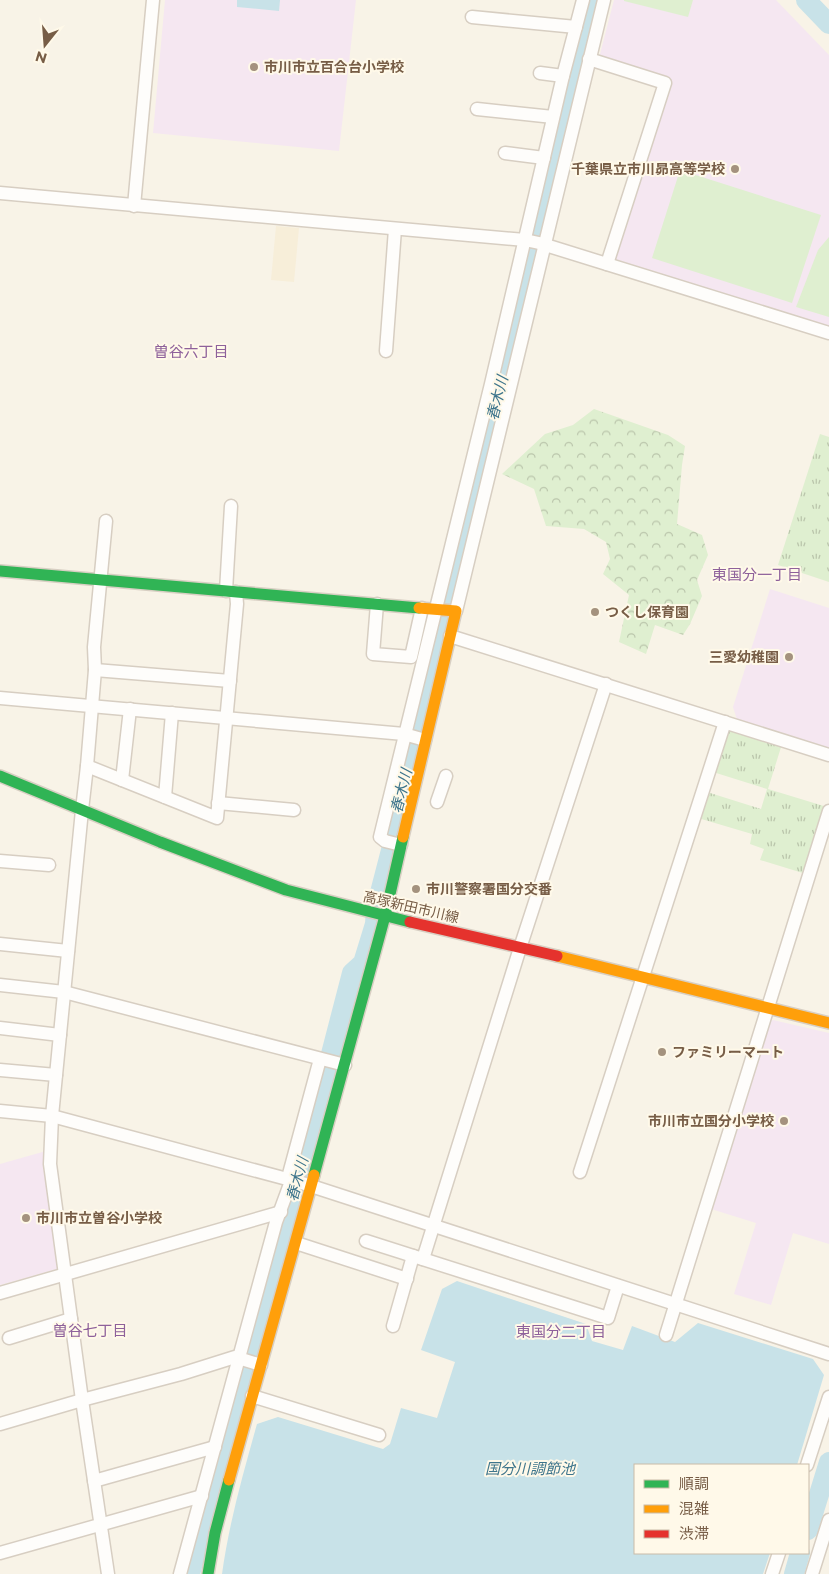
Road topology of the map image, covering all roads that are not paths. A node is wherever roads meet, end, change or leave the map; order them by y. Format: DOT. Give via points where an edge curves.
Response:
graph roads {
  1 [pos="152,0"];
  2 [pos="583,0"];
  3 [pos="604,0"];
  4 [pos="472,18"];
  5 [pos="576,26"];
  6 [pos="589,59"];
  7 [pos="540,73"];
  8 [pos="563,76"];
  9 [pos="477,109"];
  10 [pos="553,117"];
  11 [pos="505,153"];
  12 [pos="544,158"];
  13 [pos="0,193"];
  14 [pos="134,206"];
  15 [pos="395,229"];
  16 [pos="524,240"];
  17 [pos="541,244"];
  18 [pos="607,264"];
  19 [pos="829,333"];
  20 [pos="386,351"];
  21 [pos="231,506"];
  22 [pos="106,521"];
  23 [pos="0,570"];
  24 [pos="101,580"];
  25 [pos="231,591"];
  26 [pos="377,604"];
  27 [pos="422,608"];
  28 [pos="444,610"];
  29 [pos="450,636"];
  30 [pos="95,670"];
  31 [pos="230,681"];
  32 [pos="606,684"];
  33 [pos="0,698"];
  34 [pos="92,706"];
  35 [pos="130,709"];
  36 [pos="172,713"];
  37 [pos="226,718"];
  38 [pos="725,722"];
  39 [pos="406,735"];
  40 [pos="424,739"];
  41 [pos="829,755"];
  42 [pos="87,766"];
  43 [pos="0,776"];
  44 [pos="446,776"];
  45 [pos="122,780"];
  46 [pos="164,797"];
  47 [pos="437,802"];
  48 [pos="218,803"];
  49 [pos="82,810"];
  50 [pos="294,810"];
  51 [pos="829,811"];
  52 [pos="826,830"];
  53 [pos="394,844"];
  54 [pos="0,861"];
  55 [pos="49,865"];
  56 [pos="378,915"];
  57 [pos="0,944"];
  58 [pos="520,948"];
  59 [pos="68,951"];
  60 [pos="644,977"];
  61 [pos="0,986"];
  62 [pos="64,992"];
  63 [pos="767,1008"];
  64 [pos="829,1023"];
  65 [pos="0,1028"];
  66 [pos="60,1035"];
  67 [pos="331,1062"];
  68 [pos="0,1070"];
  69 [pos="56,1075"];
  70 [pos="0,1111"];
  71 [pos="52,1116"];
  72 [pos="580,1172"];
  73 [pos="298,1182"];
  74 [pos="281,1212"];
  75 [pos="433,1225"];
  76 [pos="366,1241"];
  77 [pos="296,1243"];
  78 [pos="418,1258"];
  79 [pos="64,1275"];
  80 [pos="407,1278"];
  81 [pos="618,1286"];
  82 [pos="0,1293"];
  83 [pos="676,1304"];
  84 [pos="71,1319"];
  85 [pos="393,1326"];
  86 [pos="666,1335"];
  87 [pos="9,1338"];
  88 [pos="829,1354"];
  89 [pos="249,1361"];
  90 [pos="252,1396"];
  91 [pos="829,1397"];
  92 [pos="82,1400"];
  93 [pos="0,1424"];
  94 [pos="379,1435"];
  95 [pos="215,1447"];
  96 [pos="807,1464"];
  97 [pos="94,1481"];
  98 [pos="202,1496"];
  99 [pos="829,1520"];
  100 [pos="101,1524"];
  101 [pos="0,1553"];
  102 [pos="779,1554"];
  103 [pos="108,1574"];
  104 [pos="180,1574"];
  105 [pos="208,1574"];
  106 [pos="772,1574"];
  107 [pos="812,1574"];
  1 -- 14 [label="street"];
  2 -- 5 [label="street"];
  3 -- 6 [label="street"];
  4 -- 5 [label="street"];
  5 -- 8 [label="street"];
  6 -- 17 [label="street"];
  6 -- 18 [label="street" via="665,83"];
  7 -- 8 [label="street"];
  8 -- 10 [label="street"];
  9 -- 10 [label="street"];
  10 -- 12 [label="street"];
  11 -- 12 [label="street"];
  12 -- 16 [label="street"];
  13 -- 14 [label="street"];
  14 -- 15 [label="street"];
  15 -- 16 [label="street"];
  15 -- 20 [label="street"];
  16 -- 17 [label="street"];
  16 -- 28 [label="street" via="492,376"];
  17 -- 18 [label="street"];
  17 -- 28 [label="street"];
  18 -- 19 [label="street"];
  21 -- 25 [label="street"];
  22 -- 24 [label="street"];
  23 -- 24 [label="street"];
  24 -- 25 [label="street"];
  24 -- 30 [label="street" via="94,647"];
  25 -- 26 [label="street"];
  25 -- 31 [label="street" via="237,604"];
  26 -- 27 [label="street"];
  26 -- 27 [label="street" via="373,654 411,657"];
  27 -- 28 [label="street"];
  28 -- 29 [label="street"];
  28 -- 39 [label="street"];
  29 -- 32 [label="street"];
  29 -- 40 [label="street"];
  30 -- 31 [label="street"];
  30 -- 34 [label="street"];
  31 -- 37 [label="street"];
  32 -- 38 [label="street"];
  32 -- 58 [label="street"];
  33 -- 34 [label="street"];
  34 -- 35 [label="street"];
  34 -- 42 [label="street"];
  35 -- 36 [label="street"];
  35 -- 45 [label="street"];
  36 -- 37 [label="street"];
  36 -- 46 [label="street"];
  37 -- 39 [label="street"];
  37 -- 48 [label="street"];
  38 -- 41 [label="street"];
  38 -- 60 [label="street"];
  39 -- 40 [label="street"];
  39 -- 53 [label="street" via="380,837"];
  40 -- 53 [label="street"];
  42 -- 45 [label="street"];
  42 -- 49 [label="street"];
  43 -- 49 [label="street, 高塚新田市川線"];
  44 -- 47 [label="street"];
  45 -- 46 [label="street"];
  46 -- 48 [label="street" via="217,818"];
  48 -- 50 [label="street"];
  49 -- 56 [label="street, 高塚新田市川線" via="286,890"];
  49 -- 59 [label="street"];
  51 -- 52 [label="street"];
  52 -- 63 [label="street"];
  53 -- 56 [label="street"];
  54 -- 55 [label="street"];
  56 -- 58 [label="street, 高塚新田市川線"];
  56 -- 67 [label="street"];
  57 -- 59 [label="street"];
  58 -- 60 [label="street, 高塚新田市川線"];
  58 -- 75 [label="street"];
  59 -- 62 [label="street"];
  60 -- 63 [label="street, 高塚新田市川線"];
  60 -- 72 [label="street"];
  61 -- 62 [label="street"];
  62 -- 66 [label="street"];
  62 -- 67 [label="street"];
  63 -- 64 [label="street, 高塚新田市川線"];
  63 -- 83 [label="street"];
  65 -- 66 [label="street"];
  66 -- 69 [label="street"];
  67 -- 73 [label="street"];
  67 -- 73 [label="street" via="306,1110 289,1174"];
  68 -- 69 [label="street"];
  69 -- 71 [label="street"];
  70 -- 71 [label="street"];
  71 -- 73 [label="street"];
  71 -- 79 [label="street" via="50,1164"];
  73 -- 74 [label="street" via="290,1184"];
  73 -- 75 [label="street"];
  73 -- 77 [label="street"];
  74 -- 79 [label="street"];
  74 -- 89 [label="street" via="276,1222"];
  75 -- 78 [label="street"];
  75 -- 81 [label="street"];
  76 -- 78 [label="street"];
  77 -- 80 [label="street"];
  77 -- 89 [label="street"];
  78 -- 80 [label="street"];
  78 -- 81 [label="street" via="608,1318"];
  79 -- 82 [label="street"];
  79 -- 84 [label="street"];
  80 -- 85 [label="street"];
  81 -- 83 [label="street"];
  83 -- 86 [label="street"];
  83 -- 88 [label="street"];
  84 -- 87 [label="street"];
  84 -- 92 [label="street"];
  89 -- 90 [label="street"];
  89 -- 92 [label="street" via="235,1357"];
  89 -- 95 [label="street"];
  90 -- 94 [label="street"];
  90 -- 105 [label="street" via="215,1533"];
  91 -- 96 [label="street"];
  92 -- 93 [label="street"];
  92 -- 97 [label="street"];
  95 -- 97 [label="street"];
  95 -- 98 [label="street"];
  97 -- 100 [label="street"];
  98 -- 100 [label="street"];
  98 -- 104 [label="street"];
  99 -- 107 [label="street"];
  100 -- 101 [label="street"];
  100 -- 103 [label="street"];
  102 -- 106 [label="street"];
}
